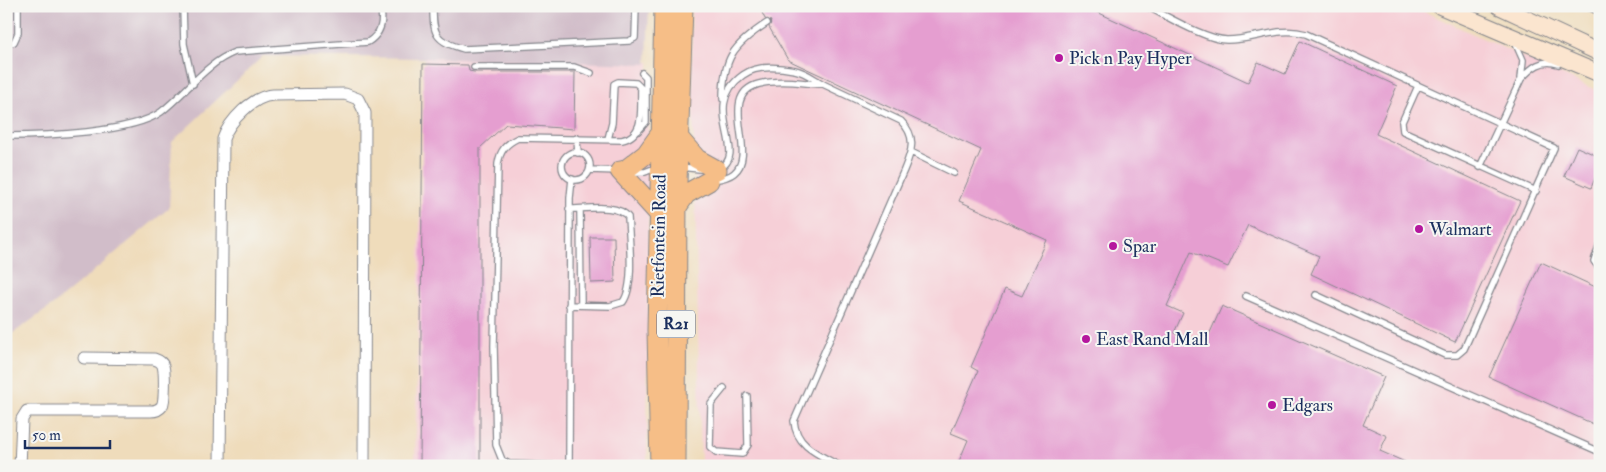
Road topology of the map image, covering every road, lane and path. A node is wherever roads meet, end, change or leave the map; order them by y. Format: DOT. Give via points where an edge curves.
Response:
graph roads {
  1 [pos="18,6"];
  2 [pos="183,6"];
  3 [pos="380,6"];
  4 [pos="433,6"];
  5 [pos="636,6"];
  6 [pos="664,6"];
  7 [pos="683,6"];
  8 [pos="1499,6"];
  9 [pos="1587,6"];
  10 [pos="1148,7"];
  11 [pos="1440,7"];
  12 [pos="1600,12"];
  13 [pos="767,23"];
  14 [pos="1508,35"];
  15 [pos="6,44"];
  16 [pos="1600,53"];
  17 [pos="474,67"];
  18 [pos="1593,71"];
  19 [pos="591,73"];
  20 [pos="642,73"];
  21 [pos="1521,79"];
  22 [pos="193,84"];
  23 [pos="823,84"];
  24 [pos="1418,86"];
  25 [pos="723,107"];
  26 [pos="1500,124"];
  27 [pos="637,132"];
  28 [pos="670,135"];
  29 [pos="6,136"];
  30 [pos="577,138"];
  31 [pos="608,139"];
  32 [pos="911,152"];
  33 [pos="578,153"];
  34 [pos="1480,167"];
  35 [pos="590,170"];
  36 [pos="622,171"];
  37 [pos="954,173"];
  38 [pos="680,176"];
  39 [pos="572,179"];
  40 [pos="1536,191"];
  41 [pos="677,208"];
  42 [pos="569,209"];
  43 [pos="580,209"];
  44 [pos="658,213"];
  45 [pos="1600,243"];
  46 [pos="1600,269"];
  47 [pos="1246,296"];
  48 [pos="1316,296"];
  49 [pos="581,304"];
  50 [pos="569,305"];
  51 [pos="84,358"];
  52 [pos="724,388"];
  53 [pos="748,396"];
  54 [pos="1600,452"];
  55 [pos="20,466"];
  56 [pos="220,466"];
  57 [pos="364,466"];
  58 [pos="562,466"];
  59 [pos="569,466"];
  60 [pos="590,466"];
  61 [pos="630,466"];
  62 [pos="660,466"];
  63 [pos="676,466"];
  64 [pos="840,466"];
  1 -- 15 [label="lane" via="18,33 14,42"];
  2 -- 22 [label="lane" via="184,44"];
  3 -- 22 [label="lane" via="382,22 379,32 368,42 235,52 223,56"];
  4 -- 5 [label="lane" via="436,36 464,49 629,41 635,38"];
  6 -- 28 [label="main road, Rietfontein Road / R21"];
  7 -- 28 [label="main road, Rietfontein Road / R21"];
  8 -- 16 [label="main road"];
  9 -- 12 [label="lane"];
  10 -- 24 [label="lane" via="1218,39 1286,31 1306,34"];
  11 -- 14 [label="main road"];
  13 -- 25 [label="lane" via="746,36 730,56 723,77"];
  14 -- 18 [label="main road"];
  14 -- 21 [label="lane" via="1521,54"];
  17 -- 19 [label="lane" via="574,67"];
  18 -- 21 [label="lane" via="1549,62 1530,70"];
  20 -- 27 [label="lane" via="646,77 646,122"];
  21 -- 26 [label="lane"];
  22 -- 29 [label="lane" via="158,114 133,124 47,136"];
  23 -- 25 [label="lane" via="796,70 752,70 731,86"];
  23 -- 32 [label="lane" via="901,121 913,140"];
  23 -- 38 [label="lane" via="779,82 758,84 749,89 740,100 742,155 738,169 723,178"];
  24 -- 26 [label="lane"];
  24 -- 34 [label="lane" via="1402,122 1403,131"];
  25 -- 38 [label="lane" via="730,150 726,164"];
  26 -- 34 [label="lane"];
  26 -- 40 [label="lane" via="1554,148"];
  27 -- 31 [label="lane" via="628,139"];
  27 -- 31 [label="lane" via="641,88 636,83 618,82 612,88 612,123"];
  28 -- 36 [label="main road"];
  28 -- 38 [label="main road, Rietfontein Road / R21"];
  28 -- 38 [label="main road" via="697,159"];
  30 -- 31 [label="lane"];
  30 -- 33 [label="lane"];
  30 -- 58 [label="lane" via="518,138 506,144 498,164 494,346 496,445 502,460 509,464"];
  32 -- 37 [label="lane"];
  32 -- 64 [label="lane" via="794,421 800,441"];
  33 -- 35 [label="lane" via="589,160"];
  33 -- 39 [label="lane" via="569,155 564,162 563,170"];
  34 -- 40 [label="lane"];
  35 -- 36 [label="lane"];
  35 -- 39 [label="lane" via="585,177"];
  36 -- 38 [label="lane"];
  36 -- 44 [label="main road"];
  38 -- 41 [label="main road, Rietfontein Road / R21"];
  38 -- 41 [label="main road" via="686,194"];
  38 -- 44 [label="main road, Rietfontein Road / R21"];
  39 -- 42 [label="lane"];
  40 -- 48 [label="lane" via="1464,349 1457,356 1445,354"];
  41 -- 63 [label="main road, Rietfontein Road / R21"];
  42 -- 43 [label="lane"];
  42 -- 50 [label="lane"];
  43 -- 49 [label="lane"];
  43 -- 49 [label="lane" via="622,212 628,217 629,234 629,291 626,297 618,304"];
  44 -- 62 [label="main road, Rietfontein Road / R21"];
  45 -- 46 [label="lane" via="1594,261"];
  47 -- 54 [label="lane"];
  49 -- 50 [label="lane"];
  50 -- 59 [label="lane"];
  51 -- 55 [label="street" via="159,361 163,365 162,406 151,411 27,411 22,419"];
  52 -- 53 [label="lane" via="711,404 710,447 716,452 742,454 746,450"];
  56 -- 57 [label="street" via="223,139 228,128 261,97 273,94 345,94 358,99 365,113"];
  60 -- 61 [label="lane"];
}
